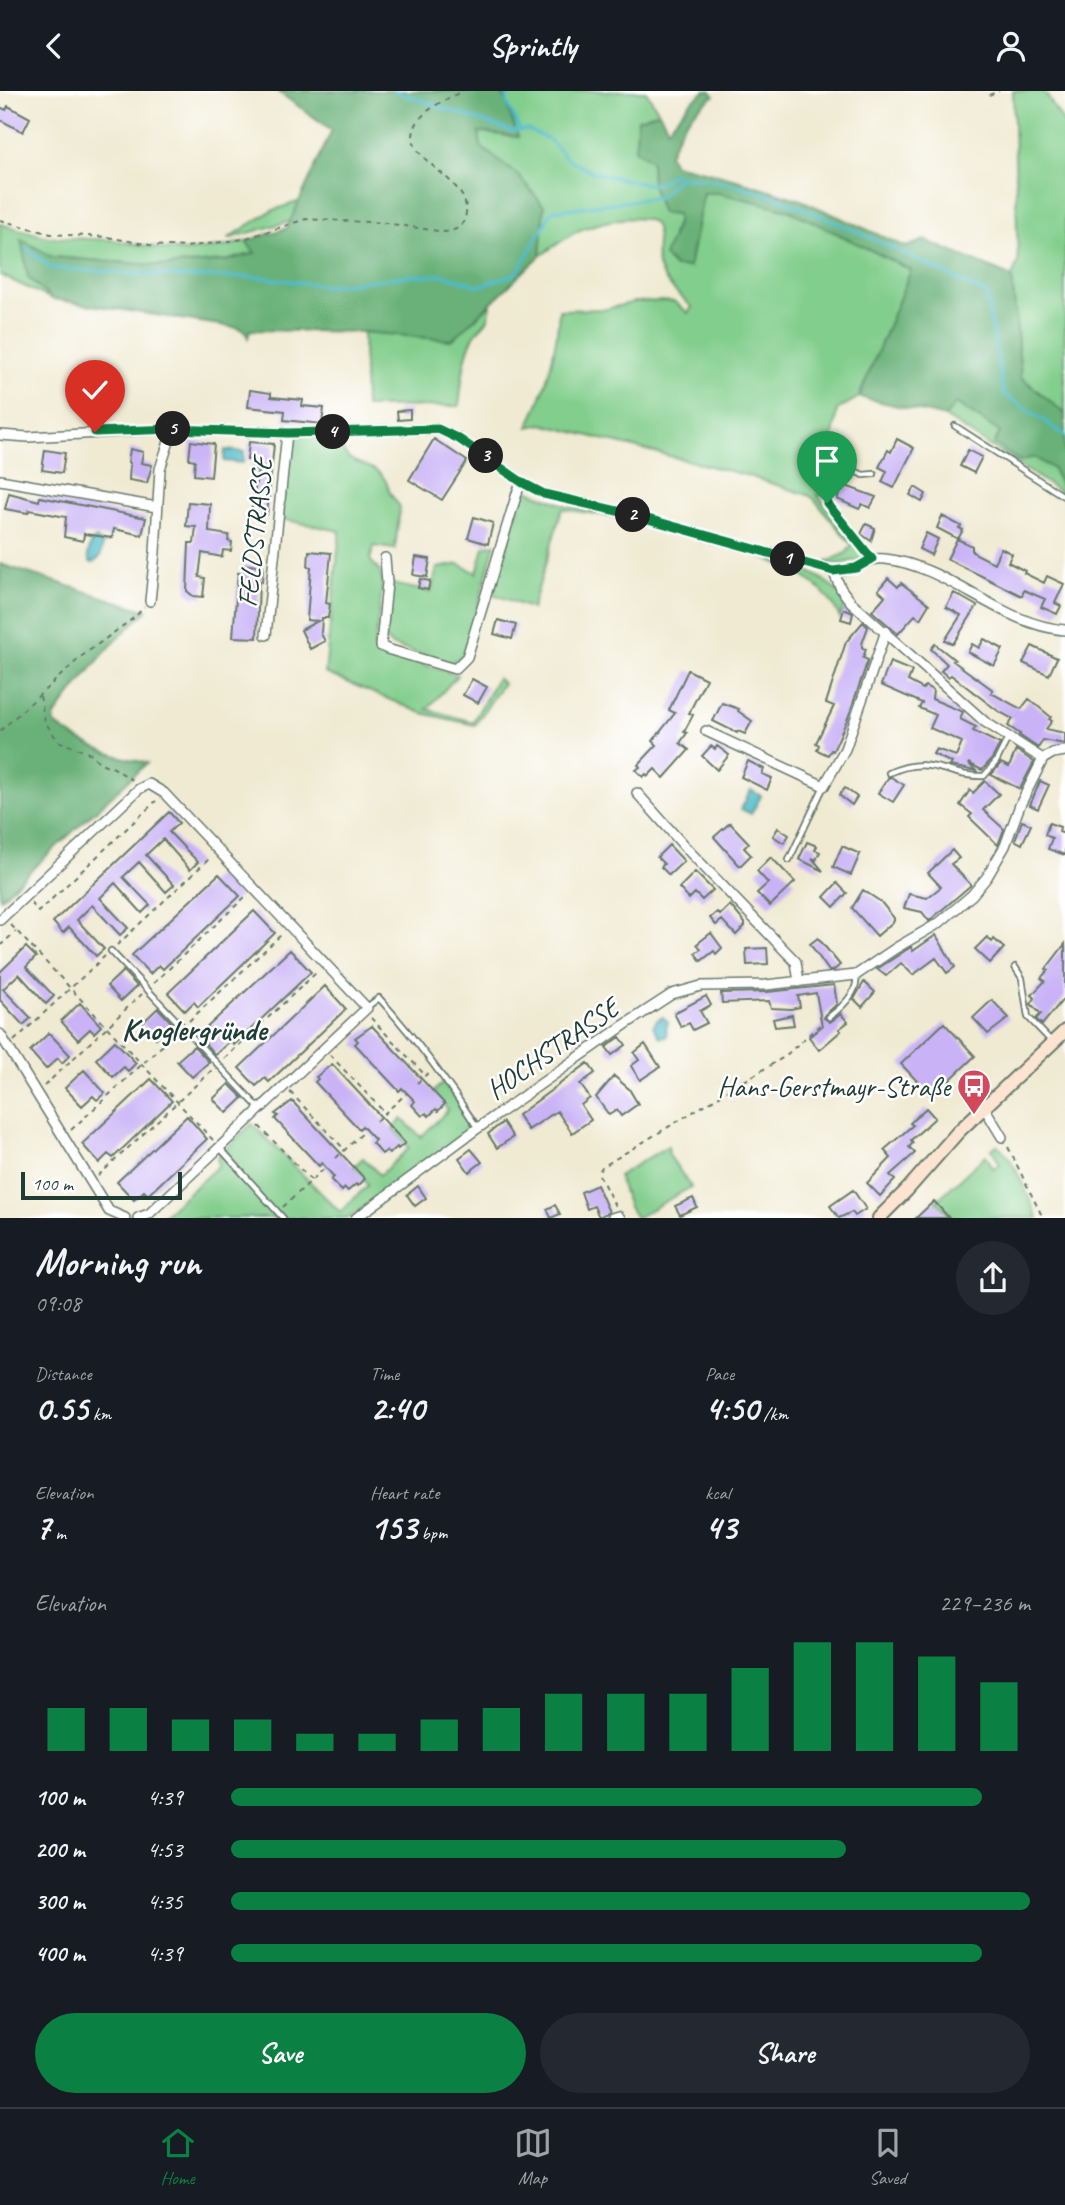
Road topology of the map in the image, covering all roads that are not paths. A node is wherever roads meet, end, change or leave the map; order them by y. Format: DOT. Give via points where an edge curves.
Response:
graph roads {
  1 [pos="955,426"];
  2 [pos="173,429"];
  3 [pos="288,433"];
  4 [pos="0,435"];
  5 [pos="874,474"];
  6 [pos="0,480"];
  7 [pos="523,483"];
  8 [pos="1065,497"];
  9 [pos="827,503"];
  10 [pos="157,507"];
  11 [pos="386,558"];
  12 [pos="872,559"];
  13 [pos="833,571"];
  14 [pos="149,601"];
  15 [pos="1065,630"];
  16 [pos="886,631"];
  17 [pos="266,635"];
  18 [pos="706,731"];
  19 [pos="1009,739"];
  20 [pos="1065,751"];
  21 [pos="1043,759"];
  22 [pos="889,773"];
  23 [pos="824,786"];
  24 [pos="637,793"];
  25 [pos="789,860"];
  26 [pos="2,918"];
  27 [pos="111,951"];
  28 [pos="1014,967"];
  29 [pos="856,975"];
  30 [pos="799,982"];
  31 [pos="365,1009"];
  32 [pos="829,1017"];
  33 [pos="1065,1031"];
  34 [pos="0,1034"];
  35 [pos="1054,1043"];
  36 [pos="984,1107"];
  37 [pos="259,1108"];
  38 [pos="478,1128"];
  39 [pos="1002,1137"];
  40 [pos="219,1146"];
  41 [pos="125,1218"];
  42 [pos="138,1218"];
  43 [pos="283,1218"];
  44 [pos="356,1218"];
  45 [pos="879,1218"];
  1 -- 8 [label="lane"];
  2 -- 3 [label="street, FELDSTRASSE"];
  2 -- 4 [label="street, FELDSTRASSE"];
  2 -- 10 [label="street" via="160,469"];
  3 -- 7 [label="street, FELDSTRASSE" via="438,429"];
  3 -- 17 [label="street, FELDSTRASSE"];
  5 -- 9 [label="lane" via="863,475 835,461"];
  6 -- 10 [label="street"];
  7 -- 11 [label="street" via="467,656 455,669 382,646"];
  7 -- 13 [label="street, FELDSTRASSE" via="558,499 630,514"];
  9 -- 12 [label="street"];
  10 -- 14 [label="street"];
  12 -- 13 [label="street" via="856,568"];
  12 -- 15 [label="street" via="926,571 1030,623"];
  13 -- 16 [label="street" via="851,602"];
  16 -- 19 [label="street"];
  16 -- 23 [label="street" via="845,749"];
  18 -- 23 [label="street"];
  19 -- 21 [label="street"];
  19 -- 22 [label="lane" via="984,776 915,764"];
  20 -- 21 [label="street"];
  21 -- 29 [label="street, HOCHSTRASSE" via="1005,846 978,889 939,923"];
  23 -- 25 [label="lane"];
  24 -- 30 [label="street" via="796,963"];
  26 -- 31 [label="street" via="149,784 164,793"];
  27 -- 37 [label="lane"];
  28 -- 35 [label="lane" via="1022,978 1028,1017"];
  29 -- 30 [label="street, HOCHSTRASSE"];
  29 -- 32 [label="lane" via="854,990"];
  30 -- 38 [label="street, HOCHSTRASSE" via="701,986 672,994"];
  31 -- 37 [label="street"];
  31 -- 38 [label="lane" via="379,998 444,1076"];
  33 -- 35 [label="street"];
  34 -- 41 [label="street" via="109,1211"];
  35 -- 36 [label="street"];
  36 -- 39 [label="street"];
  36 -- 45 [label="street"];
  37 -- 40 [label="street"];
  38 -- 44 [label="street, HOCHSTRASSE"];
  40 -- 42 [label="street" via="149,1214"];
  40 -- 43 [label="lane"];
}
